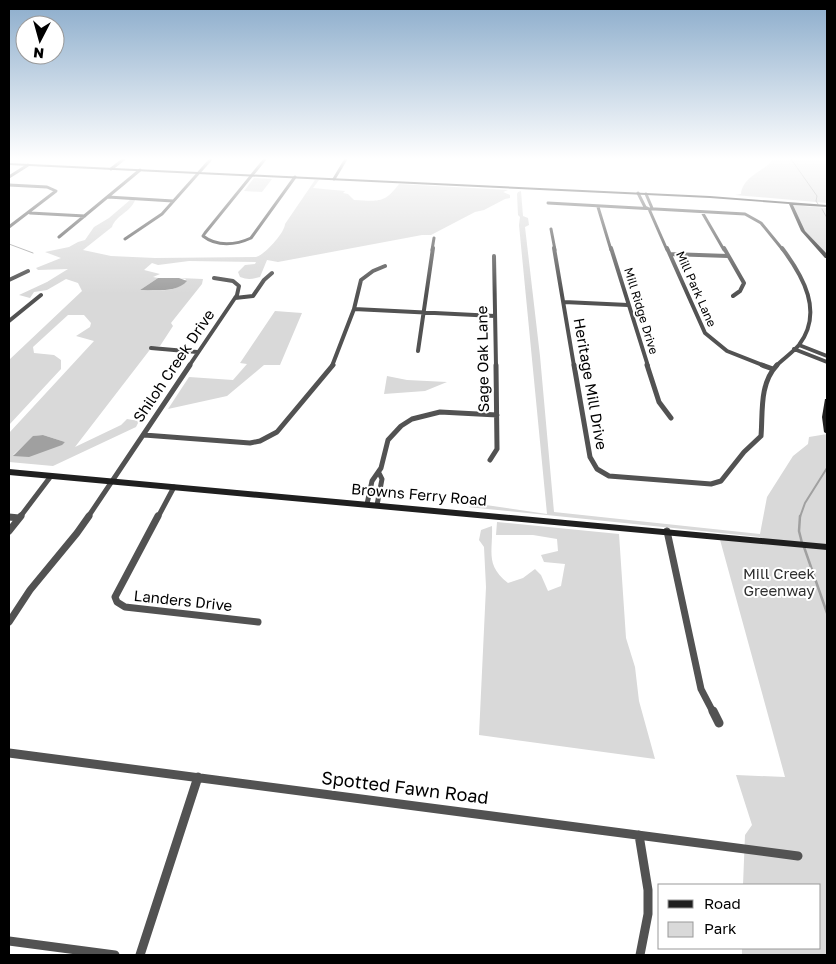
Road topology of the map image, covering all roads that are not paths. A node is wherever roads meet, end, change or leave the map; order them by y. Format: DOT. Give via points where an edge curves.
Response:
graph roads {
  1 [pos="40,204"];
  2 [pos="100,204"];
  3 [pos="170,204"];
  4 [pos="228,204"];
  5 [pos="276,204"];
  6 [pos="564,204"];
  7 [pos="643,204"];
  8 [pos="650,204"];
  9 [pos="790,204"];
  10 [pos="802,204"];
  11 [pos="598,206"];
  12 [pos="827,206"];
  13 [pos="649,209"];
  14 [pos="702,212"];
  15 [pos="29,213"];
  16 [pos="85,216"];
  17 [pos="9,227"];
  18 [pos="551,229"];
  19 [pos="59,238"];
  20 [pos="434,238"];
  21 [pos="125,239"];
  22 [pos="670,254"];
  23 [pos="494,256"];
  24 [pos="728,256"];
  25 [pos="827,257"];
  26 [pos="385,266"];
  27 [pos="28,271"];
  28 [pos="272,273"];
  29 [pos="214,278"];
  30 [pos="9,280"];
  31 [pos="41,295"];
  32 [pos="733,296"];
  33 [pos="235,298"];
  34 [pos="564,302"];
  35 [pos="628,305"];
  36 [pos="354,309"];
  37 [pos="423,312"];
  38 [pos="495,316"];
  39 [pos="11,317"];
  40 [pos="9,321"];
  41 [pos="797,347"];
  42 [pos="150,348"];
  43 [pos="418,351"];
  44 [pos="197,352"];
  45 [pos="827,356"];
  46 [pos="827,362"];
  47 [pos="773,369"];
  48 [pos="827,400"];
  49 [pos="497,415"];
  50 [pos="671,418"];
  51 [pos="827,432"];
  52 [pos="144,434"];
  53 [pos="490,460"];
  54 [pos="9,472"];
  55 [pos="379,473"];
  56 [pos="51,476"];
  57 [pos="111,481"];
  58 [pos="174,487"];
  59 [pos="367,504"];
  60 [pos="377,505"];
  61 [pos="9,517"];
  62 [pos="19,518"];
  63 [pos="9,530"];
  64 [pos="667,532"];
  65 [pos="827,546"];
  66 [pos="9,622"];
  67 [pos="258,622"];
  68 [pos="719,723"];
  69 [pos="9,753"];
  70 [pos="198,777"];
  71 [pos="639,835"];
  72 [pos="798,856"];
  73 [pos="9,941"];
  74 [pos="115,955"];
  75 [pos="140,955"];
  76 [pos="640,955"];
  1 -- 15 [label="street"];
  2 -- 16 [label="street"];
  3 -- 21 [label="street" via="162,214"];
  4 -- 5 [label="street" via="203,236 206,239 232,243 252,238"];
  6 -- 11 [label="street"];
  7 -- 13 [label="street, Mill Park Lane"];
  8 -- 13 [label="street, Mill Park Lane" via="652,208"];
  9 -- 25 [label="street" via="803,231"];
  10 -- 12 [label="street"];
  11 -- 13 [label="street"];
  11 -- 35 [label="street, Mill Ridge Drive"];
  13 -- 14 [label="street"];
  13 -- 22 [label="street, Mill Park Lane"];
  14 -- 24 [label="street"];
  14 -- 41 [label="street, Heritage Mill Drive" via="745,214 755,218 806,284 812,315 810,326"];
  15 -- 16 [label="street"];
  15 -- 17 [label="street"];
  16 -- 19 [label="street"];
  18 -- 34 [label="street, Heritage Mill Drive"];
  20 -- 37 [label="street"];
  22 -- 24 [label="street"];
  22 -- 47 [label="street, Mill Park Lane" via="704,333 722,349"];
  23 -- 38 [label="street, Sage Oak Lane"];
  24 -- 32 [label="street" via="744,283"];
  26 -- 36 [label="street" via="361,280"];
  27 -- 30 [label="street"];
  28 -- 33 [label="street" via="253,296"];
  29 -- 33 [label="street" via="237,283"];
  31 -- 39 [label="street"];
  33 -- 44 [label="street, Shiloh Creek Drive"];
  34 -- 35 [label="street"];
  34 -- 47 [label="street, Heritage Mill Drive" via="590,457 597,471 609,476 711,484 721,481 761,436 764,390"];
  35 -- 50 [label="street, Mill Ridge Drive" via="659,402"];
  36 -- 37 [label="street"];
  36 -- 52 [label="street" via="335,362 269,437 250,443"];
  37 -- 38 [label="street"];
  37 -- 43 [label="street"];
  38 -- 49 [label="street, Sage Oak Lane"];
  39 -- 40 [label="street"];
  41 -- 45 [label="street"];
  41 -- 46 [label="street"];
  41 -- 47 [label="street, Heritage Mill Drive"];
  42 -- 44 [label="street"];
  44 -- 52 [label="street, Shiloh Creek Drive"];
  48 -- 51 [label="street"];
  49 -- 53 [label="street, Sage Oak Lane" via="497,449"];
  49 -- 55 [label="street" via="439,412 410,420 388,440"];
  52 -- 57 [label="street, Shiloh Creek Drive"];
  54 -- 56 [label="street, Browns Ferry Road"];
  55 -- 59 [label="street" via="373,478"];
  55 -- 60 [label="street" via="382,478"];
  56 -- 57 [label="street, Browns Ferry Road"];
  56 -- 62 [label="street"];
  57 -- 58 [label="street, Browns Ferry Road"];
  57 -- 66 [label="street, Shiloh Creek Drive" via="77,533 30,590"];
  58 -- 59 [label="street, Browns Ferry Road"];
  58 -- 67 [label="street, Landers Drive" via="114,597 117,602 125,607"];
  59 -- 60 [label="street, Browns Ferry Road"];
  60 -- 64 [label="street, Browns Ferry Road"];
  61 -- 62 [label="street"];
  62 -- 63 [label="street"];
  64 -- 65 [label="street, Browns Ferry Road"];
  64 -- 68 [label="street" via="701,689"];
  69 -- 70 [label="street, Spotted Fawn Road"];
  70 -- 71 [label="street, Spotted Fawn Road"];
  70 -- 75 [label="street"];
  71 -- 72 [label="street, Spotted Fawn Road"];
  71 -- 76 [label="street" via="648,890 648,914"];
  73 -- 74 [label="street"];
}
